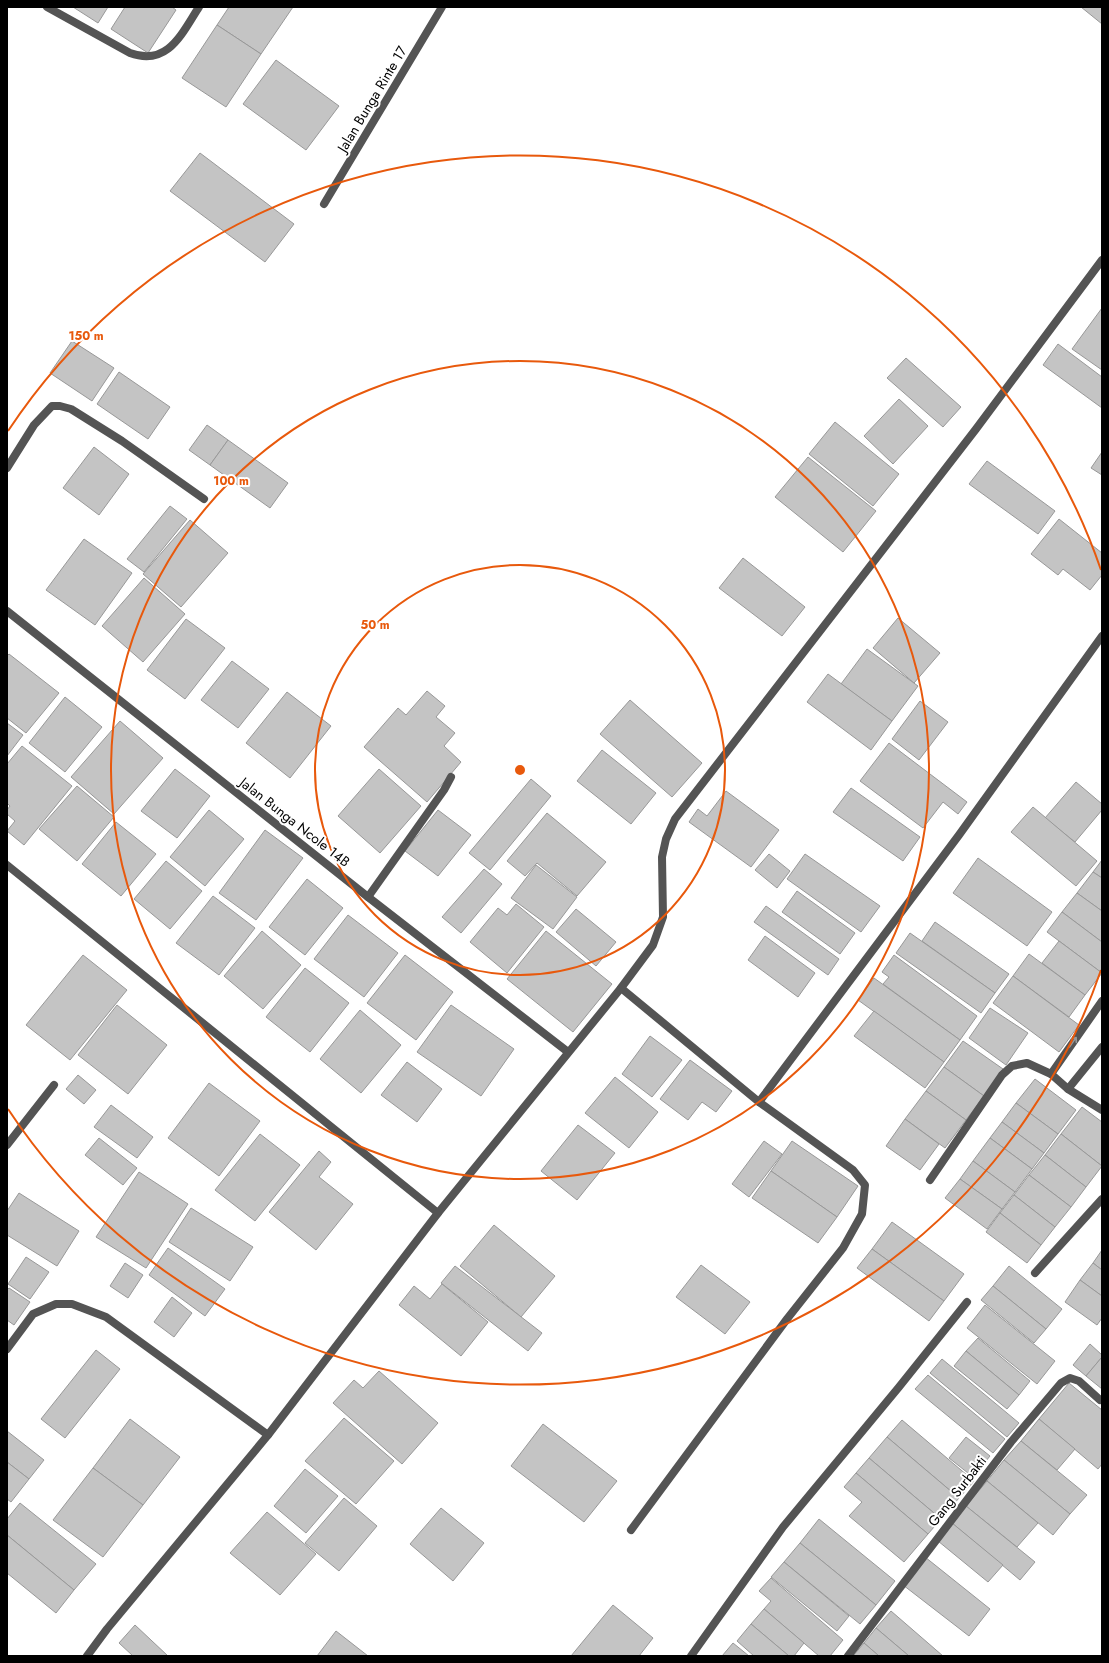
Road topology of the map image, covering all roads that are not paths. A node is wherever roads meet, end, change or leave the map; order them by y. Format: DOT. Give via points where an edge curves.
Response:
graph roads {
  1 [pos="47,7"];
  2 [pos="199,7"];
  3 [pos="442,7"];
  4 [pos="324,204"];
  5 [pos="1102,260"];
  6 [pos="7,468"];
  7 [pos="204,499"];
  8 [pos="7,611"];
  9 [pos="1102,636"];
  10 [pos="451,777"];
  11 [pos="7,865"];
  12 [pos="368,897"];
  13 [pos="621,988"];
  14 [pos="1102,1001"];
  15 [pos="1102,1047"];
  16 [pos="568,1052"];
  17 [pos="1051,1074"];
  18 [pos="54,1085"];
  19 [pos="1068,1088"];
  20 [pos="759,1102"];
  21 [pos="1102,1110"];
  22 [pos="7,1145"];
  23 [pos="930,1180"];
  24 [pos="1102,1199"];
  25 [pos="438,1213"];
  26 [pos="1035,1273"];
  27 [pos="967,1302"];
  28 [pos="7,1349"];
  29 [pos="1100,1400"];
  30 [pos="268,1435"];
  31 [pos="631,1530"];
  32 [pos="87,1656"];
  33 [pos="691,1656"];
  34 [pos="848,1656"];
  1 -- 2 [label="street" via="130,53 145,57 159,55 173,46"];
  3 -- 4 [label="street, Jalan Bunga Rinte 17"];
  5 -- 13 [label="street" via="976,429 675,819 666,839 662,857 663,918 653,945"];
  6 -- 7 [label="street" via="34,425 52,406 60,406 71,409 122,441"];
  8 -- 12 [label="street, Jalan Bunga Ncole 14B"];
  9 -- 20 [label="street" via="954,841"];
  10 -- 12 [label="street"];
  11 -- 25 [label="street"];
  12 -- 16 [label="street, Jalan Bunga Ncole 14B"];
  13 -- 16 [label="street"];
  13 -- 20 [label="street"];
  17 -- 14 [label="street, one-way"];
  15 -- 19 [label="street"];
  16 -- 25 [label="street"];
  17 -- 19 [label="street"];
  17 -- 23 [label="street" via="1027,1063 1012,1066 1002,1074"];
  18 -- 22 [label="street"];
  19 -- 21 [label="street"];
  20 -- 31 [label="street" via="853,1170 865,1185 862,1214 843,1248 787,1319"];
  24 -- 26 [label="street"];
  25 -- 30 [label="street"];
  27 -- 33 [label="street" via="783,1527"];
  28 -- 30 [label="street" via="33,1314 56,1304 72,1304 106,1317"];
  29 -- 34 [label="street, Gang Surbakti" via="1079,1381 1070,1378 1061,1383 1011,1442"];
  30 -- 32 [label="street"];
}
